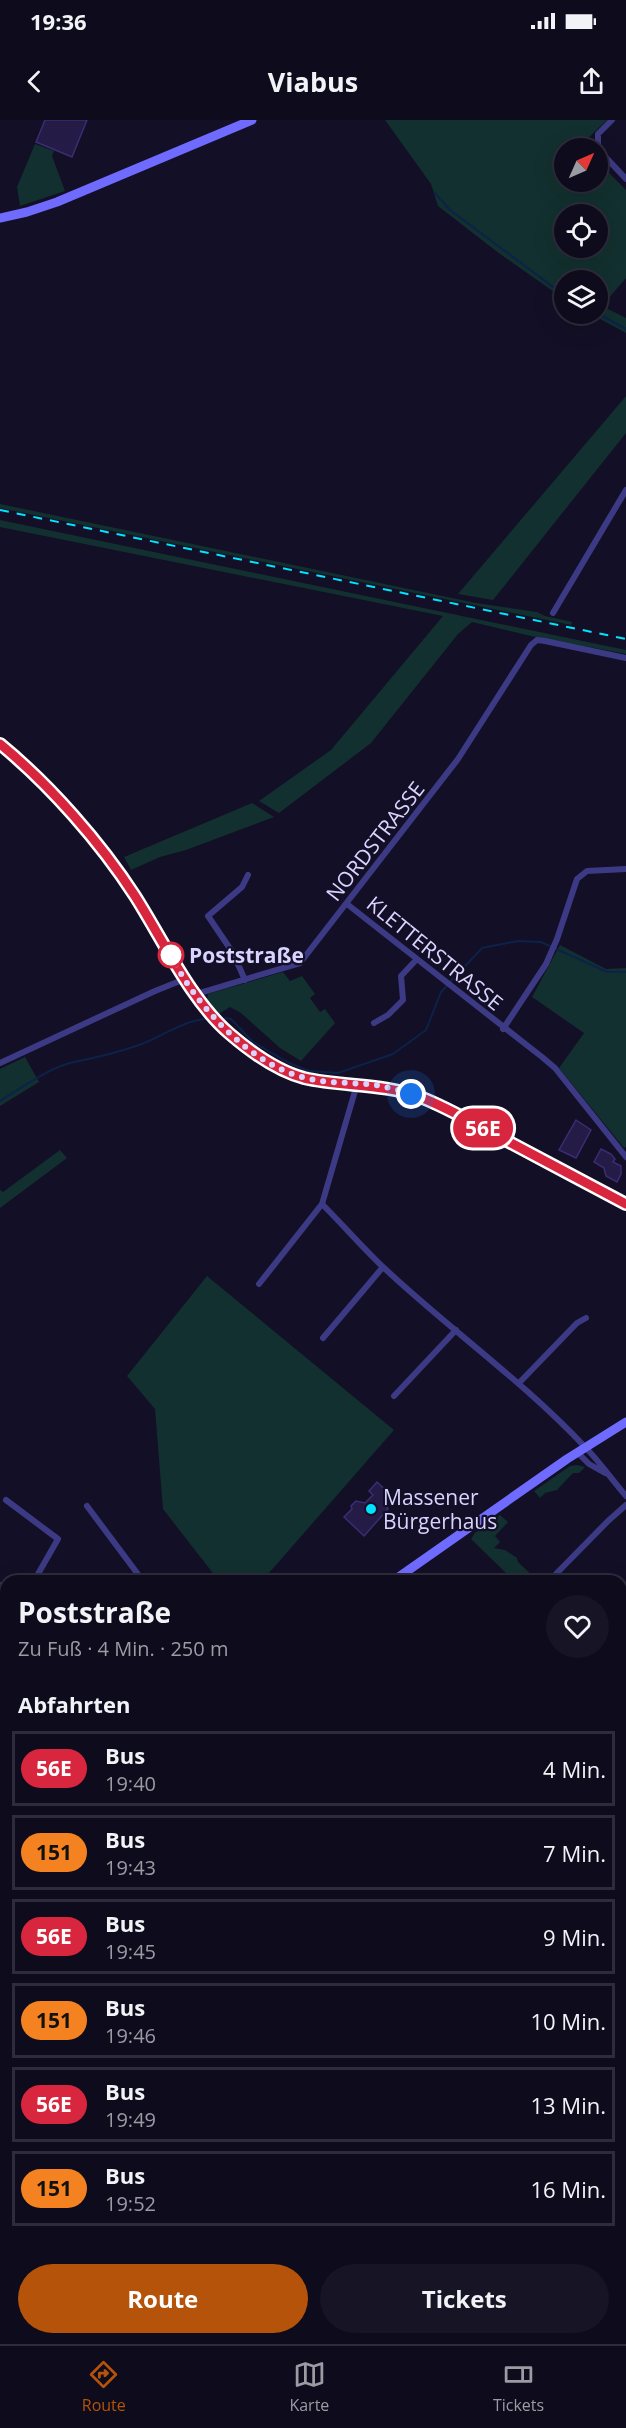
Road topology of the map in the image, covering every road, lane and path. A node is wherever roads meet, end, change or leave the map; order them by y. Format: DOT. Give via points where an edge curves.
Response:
graph roads {
  1 [pos="252,120"];
  2 [pos="612,120"];
  3 [pos="626,179"];
  4 [pos="0,218"];
  5 [pos="626,490"];
  6 [pos="553,613"];
  7 [pos="626,658"];
  8 [pos="0,744"];
  9 [pos="626,869"];
  10 [pos="248,875"];
  11 [pos="347,904"];
  12 [pos="417,959"];
  13 [pos="185,979"];
  14 [pos="245,980"];
  15 [pos="196,994"];
  16 [pos="375,1023"];
  17 [pos="503,1029"];
  18 [pos="0,1063"];
  19 [pos="355,1090"];
  20 [pos="626,1157"];
  21 [pos="322,1204"];
  22 [pos="626,1204"];
  23 [pos="383,1267"];
  24 [pos="259,1284"];
  25 [pos="586,1318"];
  26 [pos="456,1330"];
  27 [pos="323,1338"];
  28 [pos="519,1383"];
  29 [pos="394,1396"];
  30 [pos="626,1422"];
  31 [pos="581,1449"];
  32 [pos="626,1496"];
  33 [pos="6,1500"];
  34 [pos="626,1505"];
  35 [pos="87,1506"];
  36 [pos="37,1575"];
  37 [pos="139,1575"];
  38 [pos="402,1575"];
  39 [pos="556,1575"];
  1 -- 4 [label="main road" via="57,202"];
  2 -- 3 [label="street" via="598,134 598,149"];
  5 -- 6 [label="street"];
  7 -- 11 [label="street, NORDSTRASSE" via="545,641 537,640 531,645 458,759"];
  8 -- 13 [label="main road" via="50,790 111,862"];
  9 -- 17 [label="street, KLETTERSTRASSE" via="586,871 577,879 552,952"];
  10 -- 14 [label="street" via="242,887 208,916 233,953"];
  11 -- 12 [label="street, KLETTERSTRASSE"];
  11 -- 14 [label="street, NORDSTRASSE" via="300,963"];
  12 -- 16 [label="street" via="401,976 403,1000"];
  12 -- 17 [label="street, KLETTERSTRASSE"];
  13 -- 15 [label="main road"];
  13 -- 18 [label="street"];
  14 -- 15 [label="street, NORDSTRASSE"];
  15 -- 22 [label="main road" via="230,1034 276,1066 302,1077 377,1085 421,1097"];
  17 -- 20 [label="street, KLETTERSTRASSE" via="555,1068"];
  19 -- 21 [label="street"];
  21 -- 23 [label="street"];
  21 -- 24 [label="street"];
  23 -- 26 [label="street"];
  23 -- 27 [label="street"];
  25 -- 28 [label="street"];
  26 -- 28 [label="street"];
  26 -- 29 [label="street"];
  28 -- 31 [label="street"];
  30 -- 31 [label="main road"];
  31 -- 32 [label="street"];
  31 -- 38 [label="main road"];
  33 -- 36 [label="street" via="58,1539"];
  34 -- 39 [label="street"];
  35 -- 37 [label="street"];
}
